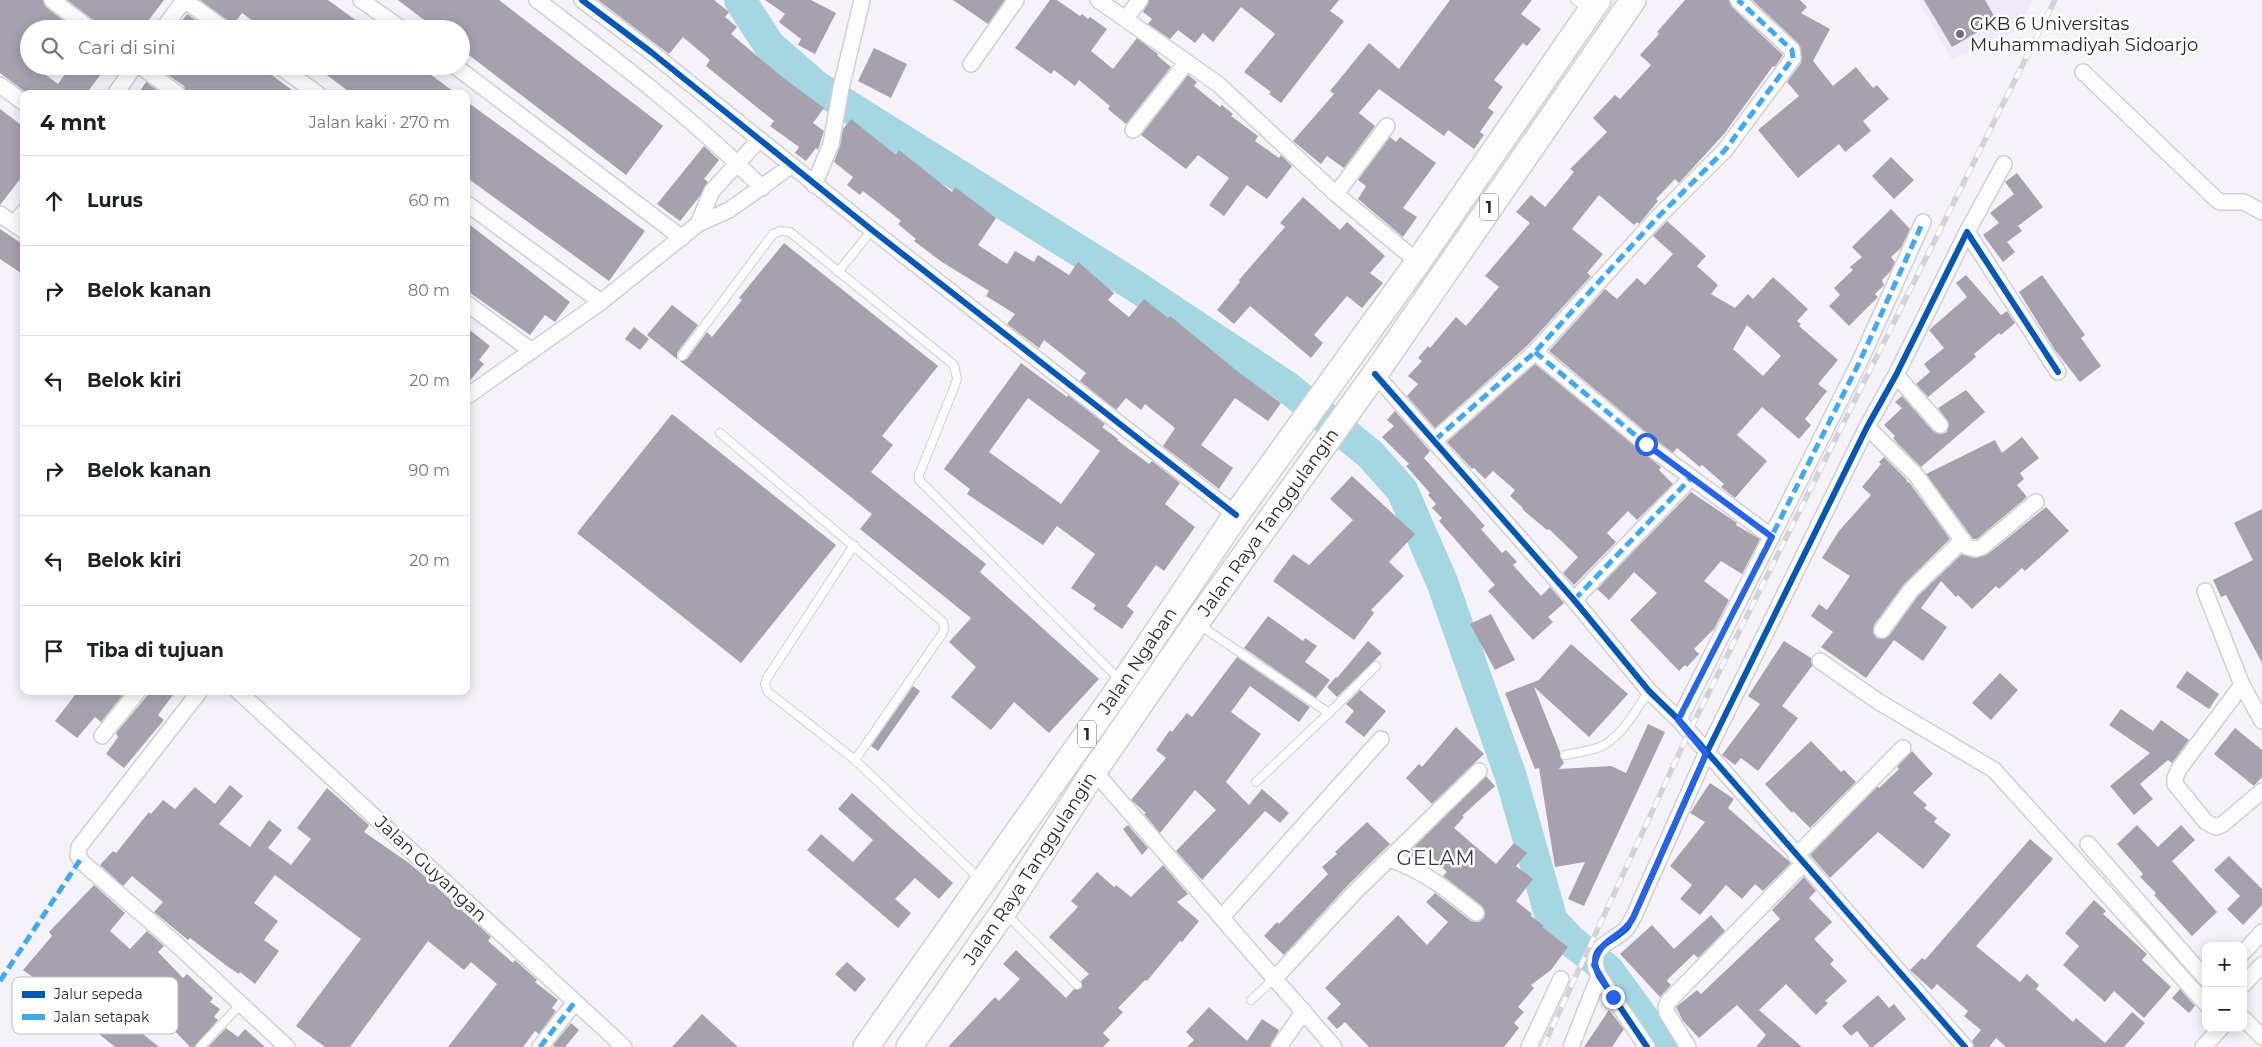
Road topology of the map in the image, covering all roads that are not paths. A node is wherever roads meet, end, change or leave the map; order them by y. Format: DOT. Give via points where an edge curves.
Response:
graph roads {
  1 [pos="52,0"];
  2 [pos="184,0"];
  3 [pos="361,0"];
  4 [pos="537,0"];
  5 [pos="582,0"];
  6 [pos="862,0"];
  7 [pos="1016,0"];
  8 [pos="1098,0"];
  9 [pos="1140,0"];
  10 [pos="1633,0"];
  11 [pos="1738,0"];
  12 [pos="1588,4"];
  13 [pos="1126,18"];
  14 [pos="78,20"];
  15 [pos="170,20"];
  16 [pos="213,20"];
  17 [pos="389,20"];
  18 [pos="1187,62"];
  19 [pos="970,64"];
  20 [pos="2083,72"];
  21 [pos="129,75"];
  22 [pos="152,75"];
  23 [pos="292,75"];
  24 [pos="467,75"];
  25 [pos="0,85"];
  26 [pos="118,90"];
  27 [pos="173,90"];
  28 [pos="312,90"];
  29 [pos="20,100"];
  30 [pos="1387,126"];
  31 [pos="1133,130"];
  32 [pos="759,140"];
  33 [pos="738,163"];
  34 [pos="2004,164"];
  35 [pos="791,166"];
  36 [pos="814,184"];
  37 [pos="762,188"];
  38 [pos="1336,194"];
  39 [pos="470,206"];
  40 [pos="2262,212"];
  41 [pos="0,214"];
  42 [pos="1923,222"];
  43 [pos="698,224"];
  44 [pos="19,228"];
  45 [pos="872,230"];
  46 [pos="1967,232"];
  47 [pos="682,238"];
  48 [pos="1418,262"];
  49 [pos="838,272"];
  50 [pos="601,302"];
  51 [pos="470,306"];
  52 [pos="532,351"];
  53 [pos="1535,352"];
  54 [pos="682,356"];
  55 [pos="2058,372"];
  56 [pos="1375,374"];
  57 [pos="1896,375"];
  58 [pos="470,394"];
  59 [pos="1940,425"];
  60 [pos="1867,427"];
  61 [pos="720,432"];
  62 [pos="1435,440"];
  63 [pos="1691,478"];
  64 [pos="2036,502"];
  65 [pos="1236,515"];
  66 [pos="1772,537"];
  67 [pos="1963,540"];
  68 [pos="854,546"];
  69 [pos="2205,591"];
  70 [pos="1574,600"];
  71 [pos="1196,623"];
  72 [pos="1882,630"];
  73 [pos="1820,661"];
  74 [pos="1376,666"];
  75 [pos="1123,683"];
  76 [pos="2242,685"];
  77 [pos="1649,692"];
  78 [pos="135,695"];
  79 [pos="197,695"];
  80 [pos="242,695"];
  81 [pos="1329,713"];
  82 [pos="1678,720"];
  83 [pos="2262,721"];
  84 [pos="102,736"];
  85 [pos="1381,739"];
  86 [pos="1903,748"];
  87 [pos="1706,754"];
  88 [pos="1565,755"];
  89 [pos="855,760"];
  90 [pos="1479,771"];
  91 [pos="1094,772"];
  92 [pos="1256,782"];
  93 [pos="2262,791"];
  94 [pos="2088,844"];
  95 [pos="1389,859"];
  96 [pos="1800,860"];
  97 [pos="983,882"];
  98 [pos="1004,911"];
  99 [pos="1476,913"];
  100 [pos="1222,917"];
  101 [pos="2262,932"];
  102 [pos="2247,948"];
  103 [pos="1597,965"];
  104 [pos="2262,965"];
  105 [pos="2202,973"];
  106 [pos="1275,978"];
  107 [pos="1562,979"];
  108 [pos="2247,981"];
  109 [pos="1077,985"];
  110 [pos="1251,1000"];
  111 [pos="2202,1000"];
  112 [pos="575,1002"];
  113 [pos="241,1004"];
  114 [pos="1304,1011"];
  115 [pos="2247,1022"];
  116 [pos="2217,1032"];
  117 [pos="2262,1037"];
  118 [pos="200,1047"];
  119 [pos="287,1047"];
  120 [pos="540,1047"];
  121 [pos="624,1047"];
  122 [pos="866,1047"];
  123 [pos="909,1047"];
  124 [pos="1279,1047"];
  125 [pos="1334,1047"];
  126 [pos="1529,1047"];
  127 [pos="1571,1047"];
  128 [pos="1647,1047"];
  129 [pos="1688,1047"];
  130 [pos="1965,1047"];
  131 [pos="2203,1047"];
  1 -- 14 [label="street"];
  2 -- 15 [label="street"];
  2 -- 16 [label="street"];
  3 -- 17 [label="street"];
  4 -- 33 [label="street" via="633,72"];
  5 -- 32 [label="street"];
  6 -- 36 [label="street" via="831,144"];
  7 -- 19 [label="street"];
  8 -- 13 [label="street"];
  9 -- 13 [label="street"];
  10 -- 56 [label="highway, Jalan Raya Tanggulangin / 1"];
  11 -- 53 [label="street" via="1792,50 1793,58 1725,150 1656,219"];
  12 -- 48 [label="highway, 1"];
  13 -- 18 [label="street"];
  18 -- 31 [label="street"];
  18 -- 38 [label="street" via="1218,84"];
  20 -- 40 [label="street" via="2216,199 2220,202 2244,202"];
  21 -- 26 [label="street"];
  22 -- 27 [label="street"];
  23 -- 28 [label="street"];
  24 -- 47 [label="street"];
  25 -- 29 [label="street"];
  30 -- 38 [label="street"];
  32 -- 33 [label="street"];
  32 -- 35 [label="street"];
  33 -- 37 [label="street"];
  33 -- 43 [label="street" via="712,191"];
  34 -- 46 [label="street"];
  35 -- 36 [label="street"];
  35 -- 37 [label="street"];
  36 -- 45 [label="street"];
  37 -- 43 [label="street" via="730,210"];
  38 -- 48 [label="street"];
  39 -- 50 [label="street"];
  41 -- 44 [label="street"];
  42 -- 66 [label="street" via="1859,363"];
  43 -- 47 [label="street"];
  45 -- 49 [label="lane"];
  45 -- 65 [label="street"];
  46 -- 55 [label="street"];
  46 -- 57 [label="street"];
  47 -- 50 [label="street"];
  48 -- 65 [label="highway, Jalan Ngaban / 1"];
  49 -- 54 [label="lane" via="790,232 773,234"];
  49 -- 75 [label="lane" via="954,365 957,378 954,390 919,475 922,486"];
  50 -- 52 [label="street"];
  51 -- 52 [label="street"];
  52 -- 58 [label="street"];
  53 -- 62 [label="street"];
  53 -- 63 [label="street"];
  56 -- 62 [label="street"];
  56 -- 71 [label="highway, Jalan Raya Tanggulangin / 1"];
  57 -- 59 [label="street"];
  57 -- 60 [label="street"];
  60 -- 67 [label="street" via="1916,475"];
  60 -- 87 [label="street"];
  61 -- 68 [label="lane"];
  62 -- 70 [label="street"];
  63 -- 66 [label="street"];
  63 -- 70 [label="street"];
  64 -- 67 [label="street" via="1982,547 1971,548"];
  65 -- 75 [label="highway, Jalan Ngaban / 1"];
  66 -- 82 [label="street"];
  67 -- 72 [label="street" via="1911,590"];
  68 -- 89 [label="lane" via="943,622 944,629"];
  68 -- 89 [label="lane" via="766,684 768,692"];
  69 -- 76 [label="street"];
  70 -- 77 [label="street"];
  71 -- 81 [label="lane"];
  71 -- 91 [label="highway, Jalan Raya Tanggulangin / 1"];
  73 -- 111 [label="street" via="1879,702 1994,770"];
  74 -- 81 [label="lane"];
  75 -- 97 [label="highway, Jalan Ngaban / 1"];
  76 -- 83 [label="street"];
  76 -- 93 [label="street" via="2179,769 2175,784 2206,822 2216,827"];
  77 -- 82 [label="street"];
  77 -- 88 [label="lane" via="1613,738 1601,746"];
  78 -- 84 [label="street"];
  79 -- 113 [label="street" via="79,847 78,856"];
  80 -- 112 [label="street, Jalan Guyangan"];
  81 -- 92 [label="lane"];
  82 -- 87 [label="street"];
  85 -- 100 [label="street"];
  86 -- 96 [label="street"];
  87 -- 96 [label="street"];
  87 -- 103 [label="street" via="1633,918 1627,928 1603,944"];
  89 -- 97 [label="lane"];
  90 -- 95 [label="street"];
  91 -- 98 [label="highway, Jalan Raya Tanggulangin / 1"];
  91 -- 100 [label="street"];
  94 -- 105 [label="street"];
  95 -- 99 [label="street" via="1428,877"];
  95 -- 106 [label="street"];
  96 -- 129 [label="street" via="1668,1002 1667,1013"];
  96 -- 130 [label="street"];
  97 -- 122 [label="highway, Jalan Ngaban / 1"];
  98 -- 109 [label="lane"];
  98 -- 123 [label="highway, Jalan Raya Tanggulangin / 1"];
  100 -- 106 [label="street"];
  101 -- 102 [label="street"];
  103 -- 127 [label="street"];
  103 -- 128 [label="street"];
  104 -- 108 [label="street"];
  106 -- 110 [label="lane"];
  106 -- 114 [label="street"];
  107 -- 126 [label="street"];
  112 -- 120 [label="street"];
  112 -- 121 [label="street, Jalan Guyangan"];
  113 -- 118 [label="lane"];
  113 -- 119 [label="street"];
  114 -- 124 [label="street"];
  114 -- 125 [label="street"];
  115 -- 117 [label="street"];
  116 -- 131 [label="street"];
}
